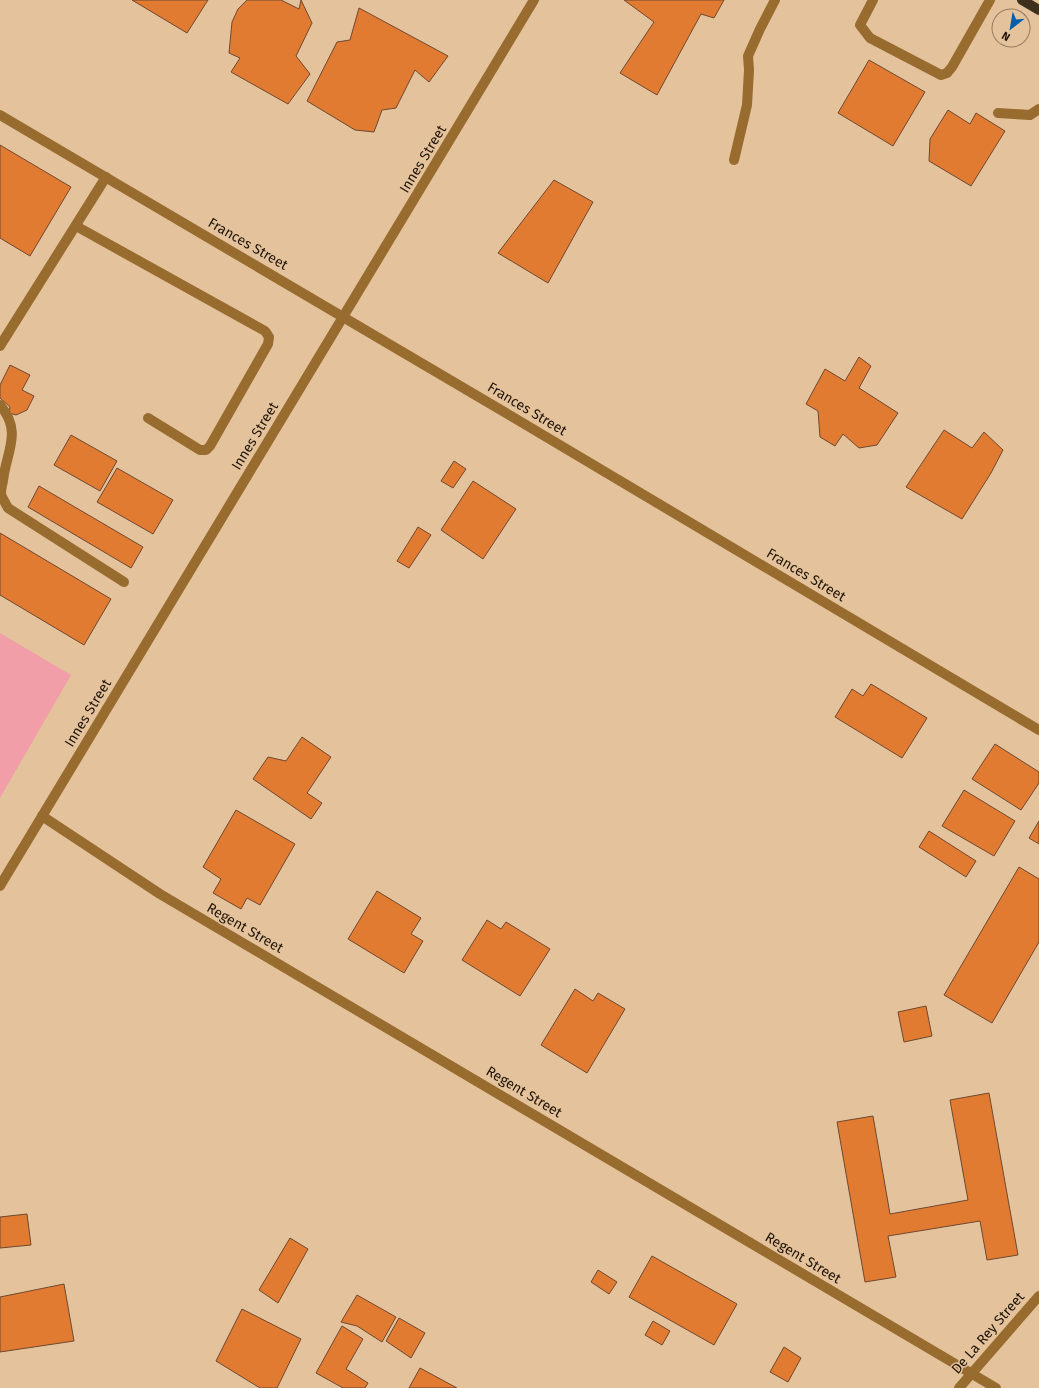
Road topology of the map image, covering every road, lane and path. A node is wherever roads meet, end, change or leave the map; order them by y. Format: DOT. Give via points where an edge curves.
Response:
graph roads {
  1 [pos="534,0"];
  2 [pos="775,0"];
  3 [pos="873,0"];
  4 [pos="990,0"];
  5 [pos="1022,0"];
  6 [pos="1039,10"];
  7 [pos="1039,109"];
  8 [pos="998,112"];
  9 [pos="0,115"];
  10 [pos="734,160"];
  11 [pos="106,177"];
  12 [pos="76,226"];
  13 [pos="344,317"];
  14 [pos="0,346"];
  15 [pos="0,405"];
  16 [pos="148,418"];
  17 [pos="124,582"];
  18 [pos="1039,730"];
  19 [pos="42,816"];
  20 [pos="0,886"];
  21 [pos="1039,1296"];
  22 [pos="972,1373"];
  23 [pos="959,1388"];
  24 [pos="996,1388"];
  1 -- 13 [label="street, Innes Street"];
  2 -- 10 [label="street" via="748,56 747,105"];
  3 -- 4 [label="street" via="860,25 870,38 941,75 952,67"];
  5 -- 6 [label="main road"];
  7 -- 8 [label="street" via="1030,115"];
  9 -- 11 [label="street, Frances Street"];
  11 -- 12 [label="street"];
  11 -- 13 [label="street, Frances Street"];
  12 -- 14 [label="street"];
  12 -- 16 [label="street" via="265,331 269,337 268,344 206,450 200,450"];
  13 -- 18 [label="street, Frances Street"];
  13 -- 19 [label="street, Innes Street"];
  15 -- 17 [label="street" via="12,427 12,442 1,493 8,508"];
  19 -- 20 [label="street, Innes Street"];
  19 -- 22 [label="street, Regent Street" via="160,894"];
  21 -- 22 [label="street, De La Rey Street"];
  22 -- 23 [label="street, De La Rey Street"];
  22 -- 24 [label="street, Regent Street"];
}
